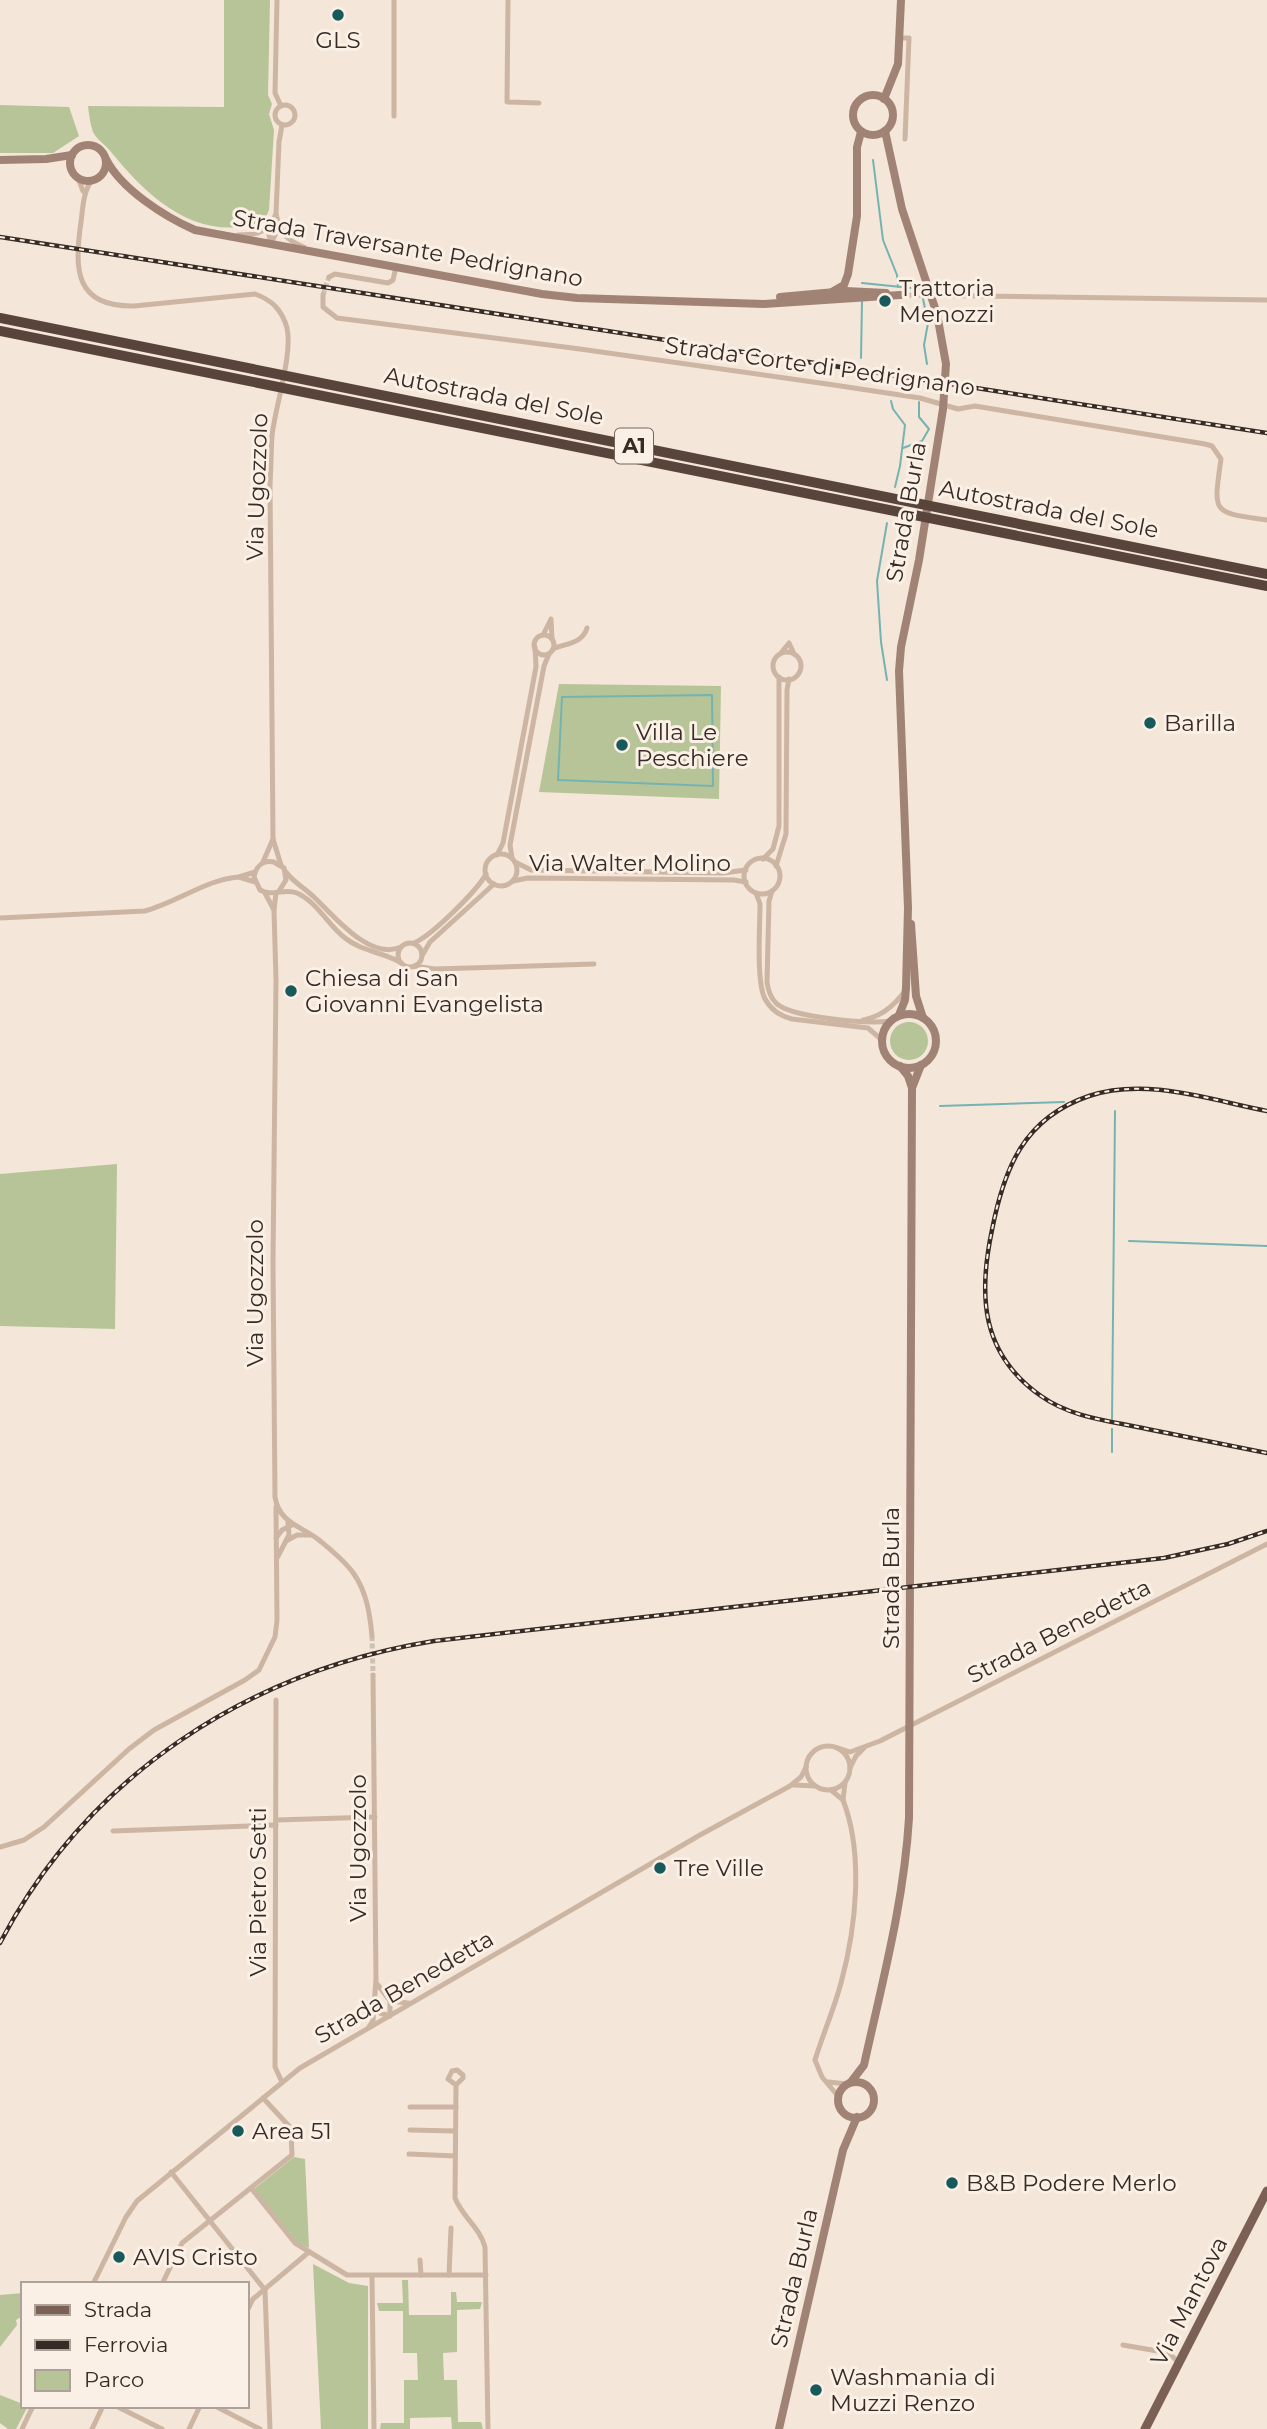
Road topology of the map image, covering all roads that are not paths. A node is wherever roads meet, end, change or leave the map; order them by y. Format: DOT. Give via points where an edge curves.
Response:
graph roads {
  1 [pos="277,0"];
  2 [pos="394,0"];
  3 [pos="508,0"];
  4 [pos="901,0"];
  5 [pos="899,38"];
  6 [pos="884,99"];
  7 [pos="539,103"];
  8 [pos="281,106"];
  9 [pos="394,116"];
  10 [pos="282,125"];
  11 [pos="885,131"];
  12 [pos="861,132"];
  13 [pos="905,139"];
  14 [pos="72,155"];
  15 [pos="46,159"];
  16 [pos="106,159"];
  17 [pos="0,160"];
  18 [pos="76,176"];
  19 [pos="95,179"];
  20 [pos="122,180"];
  21 [pos="84,198"];
  22 [pos="276,214"];
  23 [pos="271,225"];
  24 [pos="279,226"];
  25 [pos="219,235"];
  26 [pos="271,244"];
  27 [pos="320,253"];
  28 [pos="396,267"];
  29 [pos="849,274"];
  30 [pos="329,277"];
  31 [pos="845,288"];
  32 [pos="862,291"];
  33 [pos="323,295"];
  34 [pos="900,295"];
  35 [pos="855,298"];
  36 [pos="1267,300"];
  37 [pos="791,301"];
  38 [pos="746,302"];
  39 [pos="0,318"];
  40 [pos="0,331"];
  41 [pos="1267,520"];
  42 [pos="1267,574"];
  43 [pos="1267,586"];
  44 [pos="587,628"];
  45 [pos="543,635"];
  46 [pos="553,640"];
  47 [pos="565,644"];
  48 [pos="535,647"];
  49 [pos="551,652"];
  50 [pos="779,677"];
  51 [pos="789,679"];
  52 [pos="273,839"];
  53 [pos="497,855"];
  54 [pos="763,859"];
  55 [pos="514,860"];
  56 [pos="262,863"];
  57 [pos="281,865"];
  58 [pos="776,866"];
  59 [pos="746,870"];
  60 [pos="255,872"];
  61 [pos="286,872"];
  62 [pos="486,874"];
  63 [pos="239,877"];
  64 [pos="513,881"];
  65 [pos="255,882"];
  66 [pos="746,883"];
  67 [pos="494,884"];
  68 [pos="772,891"];
  69 [pos="277,892"];
  70 [pos="265,893"];
  71 [pos="756,893"];
  72 [pos="908,908"];
  73 [pos="274,910"];
  74 [pos="0,918"];
  75 [pos="414,943"];
  76 [pos="401,947"];
  77 [pos="423,955"];
  78 [pos="400,962"];
  79 [pos="594,964"];
  80 [pos="414,967"];
  81 [pos="435,969"];
  82 [pos="906,988"];
  83 [pos="900,1016"];
  84 [pos="923,1018"];
  85 [pos="848,1020"];
  86 [pos="891,1021"];
  87 [pos="882,1040"];
  88 [pos="921,1065"];
  89 [pos="900,1066"];
  90 [pos="912,1088"];
  91 [pos="275,1499"];
  92 [pos="290,1524"];
  93 [pos="313,1536"];
  94 [pos="275,1542"];
  95 [pos="285,1542"];
  96 [pos="1267,1544"];
  97 [pos="276,1561"];
  98 [pos="372,1636"];
  99 [pos="373,1675"];
  100 [pos="276,1700"];
  101 [pos="866,1747"];
  102 [pos="838,1748"];
  103 [pos="806,1767"];
  104 [pos="850,1768"];
  105 [pos="845,1783"];
  106 [pos="790,1786"];
  107 [pos="816,1786"];
  108 [pos="831,1790"];
  109 [pos="843,1800"];
  110 [pos="375,1817"];
  111 [pos="276,1822"];
  112 [pos="113,1830"];
  113 [pos="0,1847"];
  114 [pos="376,1979"];
  115 [pos="390,2001"];
  116 [pos="411,2003"];
  117 [pos="375,2005"];
  118 [pos="390,2016"];
  119 [pos="367,2029"];
  120 [pos="864,2065"];
  121 [pos="282,2082"];
  122 [pos="828,2082"];
  123 [pos="849,2083"];
  124 [pos="456,2084"];
  125 [pos="867,2086"];
  126 [pos="838,2096"];
  127 [pos="263,2098"];
  128 [pos="410,2107"];
  129 [pos="456,2107"];
  130 [pos="843,2112"];
  131 [pos="857,2118"];
  132 [pos="411,2130"];
  133 [pos="455,2131"];
  134 [pos="848,2136"];
  135 [pos="409,2154"];
  136 [pos="455,2156"];
  137 [pos="171,2172"];
  138 [pos="251,2188"];
  139 [pos="1267,2190"];
  140 [pos="210,2221"];
  141 [pos="451,2228"];
  142 [pos="309,2252"];
  143 [pos="420,2260"];
  144 [pos="421,2275"];
  145 [pos="449,2275"];
  146 [pos="486,2275"];
  147 [pos="372,2276"];
  148 [pos="94,2282"];
  149 [pos="164,2282"];
  150 [pos="265,2290"];
  151 [pos="248,2309"];
  152 [pos="1123,2345"];
  153 [pos="1179,2363"];
  154 [pos="32,2408"];
  155 [pos="102,2408"];
  156 [pos="120,2408"];
  157 [pos="199,2408"];
  158 [pos="219,2408"];
  159 [pos="22,2429"];
  160 [pos="92,2429"];
  161 [pos="162,2429"];
  162 [pos="189,2429"];
  163 [pos="260,2429"];
  164 [pos="270,2429"];
  165 [pos="374,2429"];
  166 [pos="488,2429"];
  167 [pos="779,2429"];
  168 [pos="1145,2429"];
  1 -- 8 [label="street" via="275,93"];
  2 -- 9 [label="street"];
  3 -- 7 [label="street" via="507,102"];
  4 -- 5 [label="main road, Strada Burla"];
  5 -- 6 [label="main road, Strada Burla" via="898,64"];
  5 -- 13 [label="street" via="909,38"];
  6 -- 11 [label="main road, Strada Burla" via="893,115"];
  6 -- 12 [label="main road" via="866,96 855,105 853,121"];
  8 -- 10 [label="street" via="275,116"];
  8 -- 10 [label="street" via="290,107 295,114 292,123"];
  10 -- 22 [label="street"];
  11 -- 12 [label="main road"];
  11 -- 72 [label="main road, Strada Burla" via="902,209 937,314 946,364 943,409 899,671"];
  12 -- 29 [label="main road"];
  14 -- 15 [label="main road"];
  14 -- 16 [label="main road" via="80,146 92,145"];
  14 -- 18 [label="main road" via="70,164"];
  15 -- 17 [label="main road"];
  15 -- 18 [label="main road"];
  16 -- 19 [label="main road" via="105,170"];
  16 -- 20 [label="main road, Strada Traversante Pedrignano"];
  18 -- 19 [label="main road"];
  18 -- 21 [label="street, Via Ugozzolo"];
  19 -- 20 [label="main road"];
  19 -- 21 [label="street, Via Ugozzolo"];
  20 -- 25 [label="main road, Strada Traversante Pedrignano" via="174,221"];
  21 -- 52 [label="street, Via Ugozzolo" via="77,261 79,276 91,295 116,307 255,294 280,310 286,327 288,347 272,437 270,485"];
  22 -- 23 [label="street"];
  22 -- 24 [label="street"];
  23 -- 25 [label="street" via="254,235"];
  23 -- 26 [label="street"];
  24 -- 26 [label="street"];
  24 -- 27 [label="street" via="286,240"];
  25 -- 26 [label="main road, Strada Traversante Pedrignano"];
  26 -- 27 [label="main road, Strada Traversante Pedrignano"];
  27 -- 28 [label="main road, Strada Traversante Pedrignano"];
  28 -- 30 [label="street" via="388,283 335,274"];
  28 -- 38 [label="main road, Strada Traversante Pedrignano" via="577,298"];
  29 -- 31 [label="main road"];
  29 -- 32 [label="main road" via="853,285"];
  31 -- 32 [label="main road, Strada Traversante Pedrignano"];
  31 -- 35 [label="main road"];
  31 -- 37 [label="main road, Strada Traversante Pedrignano" via="838,295"];
  31 -- 38 [label="main road, Strada Traversante Pedrignano"];
  32 -- 34 [label="main road, Strada Traversante Pedrignano"];
  33 -- 41 [label="street, Strada Corte di Pedrignano" via="323,307 337,318 846,387 958,409 975,406 1205,444 1212,446 1220,459 1216,494 1222,510"];
  34 -- 35 [label="main road, Strada Traversante Pedrignano"];
  34 -- 36 [label="street, Strada Traversante Pedrignano"];
  35 -- 37 [label="main road, Strada Traversante Pedrignano"];
  37 -- 38 [label="main road, Strada Traversante Pedrignano"];
  39 -- 42 [label="highway, Autostrada del Sole / A1"];
  40 -- 43 [label="highway, Autostrada del Sole / A1"];
  44 -- 47 [label="street" via="582,639"];
  45 -- 46 [label="street"];
  45 -- 46 [label="street" via="551,619"];
  45 -- 48 [label="street"];
  46 -- 47 [label="street"];
  46 -- 49 [label="street"];
  47 -- 49 [label="street"];
  48 -- 49 [label="street" via="540,654"];
  48 -- 53 [label="street" via="537,667"];
  49 -- 55 [label="street" via="544,666 510,845"];
  50 -- 51 [label="street"];
  50 -- 51 [label="street" via="774,672 775,658 781,653 794,654 800,669"];
  50 -- 54 [label="street" via="779,826 773,849"];
  51 -- 58 [label="street" via="786,834"];
  52 -- 56 [label="street, Via Ugozzolo"];
  52 -- 57 [label="street, Via Ugozzolo"];
  53 -- 55 [label="street, Via Walter Molino"];
  53 -- 62 [label="street, Via Walter Molino" via="489,860"];
  54 -- 58 [label="street"];
  54 -- 59 [label="street" via="751,862"];
  55 -- 59 [label="street, Via Walter Molino" via="531,870"];
  55 -- 64 [label="street, Via Walter Molino" via="517,874"];
  56 -- 57 [label="street"];
  56 -- 60 [label="street, Via Ugozzolo"];
  57 -- 61 [label="street, Via Ugozzolo"];
  58 -- 68 [label="street" via="780,878"];
  59 -- 66 [label="street"];
  60 -- 63 [label="street"];
  60 -- 65 [label="street"];
  61 -- 69 [label="street, Via Ugozzolo" via="286,883"];
  61 -- 76 [label="street, Via Walter Molino" via="353,935 384,948"];
  62 -- 67 [label="street"];
  62 -- 75 [label="street, Via Walter Molino" via="477,888"];
  63 -- 65 [label="street"];
  63 -- 74 [label="street" via="221,879 145,911"];
  64 -- 66 [label="street, Via Walter Molino"];
  64 -- 67 [label="street, Via Walter Molino" via="504,886"];
  65 -- 70 [label="street, Via Ugozzolo"];
  66 -- 71 [label="street"];
  67 -- 77 [label="street" via="430,942"];
  68 -- 71 [label="street"];
  68 -- 85 [label="street" via="767,982 774,1001 794,1012"];
  69 -- 70 [label="street"];
  69 -- 73 [label="street, Via Ugozzolo"];
  69 -- 78 [label="street" via="302,896 353,943"];
  70 -- 73 [label="street, Via Ugozzolo"];
  71 -- 87 [label="street" via="761,984 770,1006 792,1019 868,1028"];
  72 -- 82 [label="main road, Strada Burla"];
  72 -- 84 [label="main road, Strada Burla" via="916,996"];
  73 -- 91 [label="street, Via Ugozzolo"];
  75 -- 76 [label="street, Via Walter Molino"];
  75 -- 77 [label="street"];
  76 -- 78 [label="street"];
  77 -- 80 [label="street"];
  77 -- 81 [label="street"];
  78 -- 80 [label="street"];
  79 -- 81 [label="street"];
  80 -- 81 [label="street"];
  82 -- 83 [label="main road, Strada Burla"];
  82 -- 85 [label="street" via="896,1003 875,1018"];
  83 -- 84 [label="main road"];
  83 -- 86 [label="main road"];
  84 -- 88 [label="main road, Strada Burla" via="936,1038 933,1052"];
  85 -- 86 [label="street"];
  86 -- 87 [label="main road"];
  87 -- 89 [label="main road, Strada Burla" via="887,1056"];
  88 -- 89 [label="main road"];
  88 -- 90 [label="main road, Strada Burla"];
  89 -- 90 [label="main road, Strada Burla"];
  90 -- 120 [label="main road, Strada Burla" via="909,1818 901,1890"];
  91 -- 92 [label="street, Via Ugozzolo"];
  91 -- 94 [label="street"];
  92 -- 93 [label="street"];
  92 -- 94 [label="street"];
  92 -- 95 [label="street"];
  93 -- 95 [label="street" via="298,1535"];
  93 -- 98 [label="street" via="354,1574 368,1607"];
  94 -- 97 [label="street"];
  95 -- 97 [label="street"];
  96 -- 101 [label="street, Strada Benedetta"];
  97 -- 113 [label="street" via="275,1637 258,1670 154,1730 44,1827 24,1840"];
  99 -- 110 [label="street, Via Ugozzolo"];
  100 -- 111 [label="street, Via Pietro Setti"];
  101 -- 102 [label="street, Strada Benedetta" via="850,1752"];
  101 -- 104 [label="street, Strada Benedetta"];
  102 -- 103 [label="street, Strada Benedetta" via="815,1751"];
  102 -- 104 [label="street"];
  103 -- 106 [label="street, Strada Benedetta"];
  103 -- 107 [label="street"];
  104 -- 105 [label="street, Strada Benedetta"];
  105 -- 108 [label="street"];
  105 -- 109 [label="street, Strada Benedetta"];
  106 -- 107 [label="street, Strada Benedetta"];
  106 -- 116 [label="street, Strada Benedetta"];
  107 -- 108 [label="street, Strada Benedetta"];
  108 -- 109 [label="street"];
  109 -- 122 [label="street" via="856,1877 841,1983 815,2060"];
  110 -- 111 [label="street"];
  110 -- 114 [label="street, Via Ugozzolo"];
  111 -- 112 [label="street"];
  111 -- 121 [label="street, Via Pietro Setti" via="275,2067"];
  114 -- 115 [label="street"];
  114 -- 117 [label="street, Via Ugozzolo"];
  115 -- 116 [label="street"];
  115 -- 118 [label="street"];
  116 -- 118 [label="street, Strada Benedetta"];
  117 -- 118 [label="street"];
  117 -- 119 [label="street, Via Ugozzolo"];
  118 -- 119 [label="street, Strada Benedetta"];
  119 -- 121 [label="street, Strada Benedetta"];
  120 -- 123 [label="main road, Strada Burla"];
  120 -- 125 [label="main road, Strada Burla"];
  121 -- 127 [label="street, Strada Benedetta"];
  122 -- 123 [label="street"];
  122 -- 126 [label="street"];
  123 -- 125 [label="main road"];
  123 -- 126 [label="main road, Strada Burla"];
  124 -- 129 [label="street"];
  125 -- 131 [label="main road, Strada Burla" via="873,2105"];
  126 -- 130 [label="main road, Strada Burla"];
  127 -- 137 [label="street, Strada Benedetta"];
  127 -- 138 [label="street" via="289,2126 292,2155"];
  128 -- 129 [label="street"];
  129 -- 133 [label="street"];
  130 -- 131 [label="main road"];
  130 -- 134 [label="main road, Strada Burla"];
  131 -- 134 [label="main road, Strada Burla"];
  132 -- 133 [label="street"];
  133 -- 136 [label="street"];
  134 -- 167 [label="main road, Strada Burla"];
  135 -- 136 [label="street"];
  136 -- 146 [label="street" via="455,2198 482,2235"];
  137 -- 140 [label="street"];
  137 -- 148 [label="street, Strada Benedetta" via="130,2210"];
  138 -- 140 [label="street"];
  138 -- 142 [label="street" via="295,2243"];
  139 -- 153 [label="main road, Via Mantova"];
  140 -- 149 [label="street" via="180,2246"];
  140 -- 150 [label="street"];
  141 -- 145 [label="street"];
  142 -- 147 [label="street" via="347,2274"];
  142 -- 150 [label="street"];
  143 -- 144 [label="street"];
  144 -- 145 [label="street"];
  144 -- 147 [label="street"];
  145 -- 146 [label="street"];
  146 -- 166 [label="street"];
  147 -- 165 [label="street"];
  150 -- 151 [label="street"];
  150 -- 164 [label="street"];
  152 -- 153 [label="street" via="1169,2353"];
  153 -- 168 [label="main road, Via Mantova"];
  154 -- 159 [label="street"];
  155 -- 160 [label="street"];
  156 -- 161 [label="street"];
  157 -- 162 [label="street"];
  158 -- 163 [label="street"];
}
